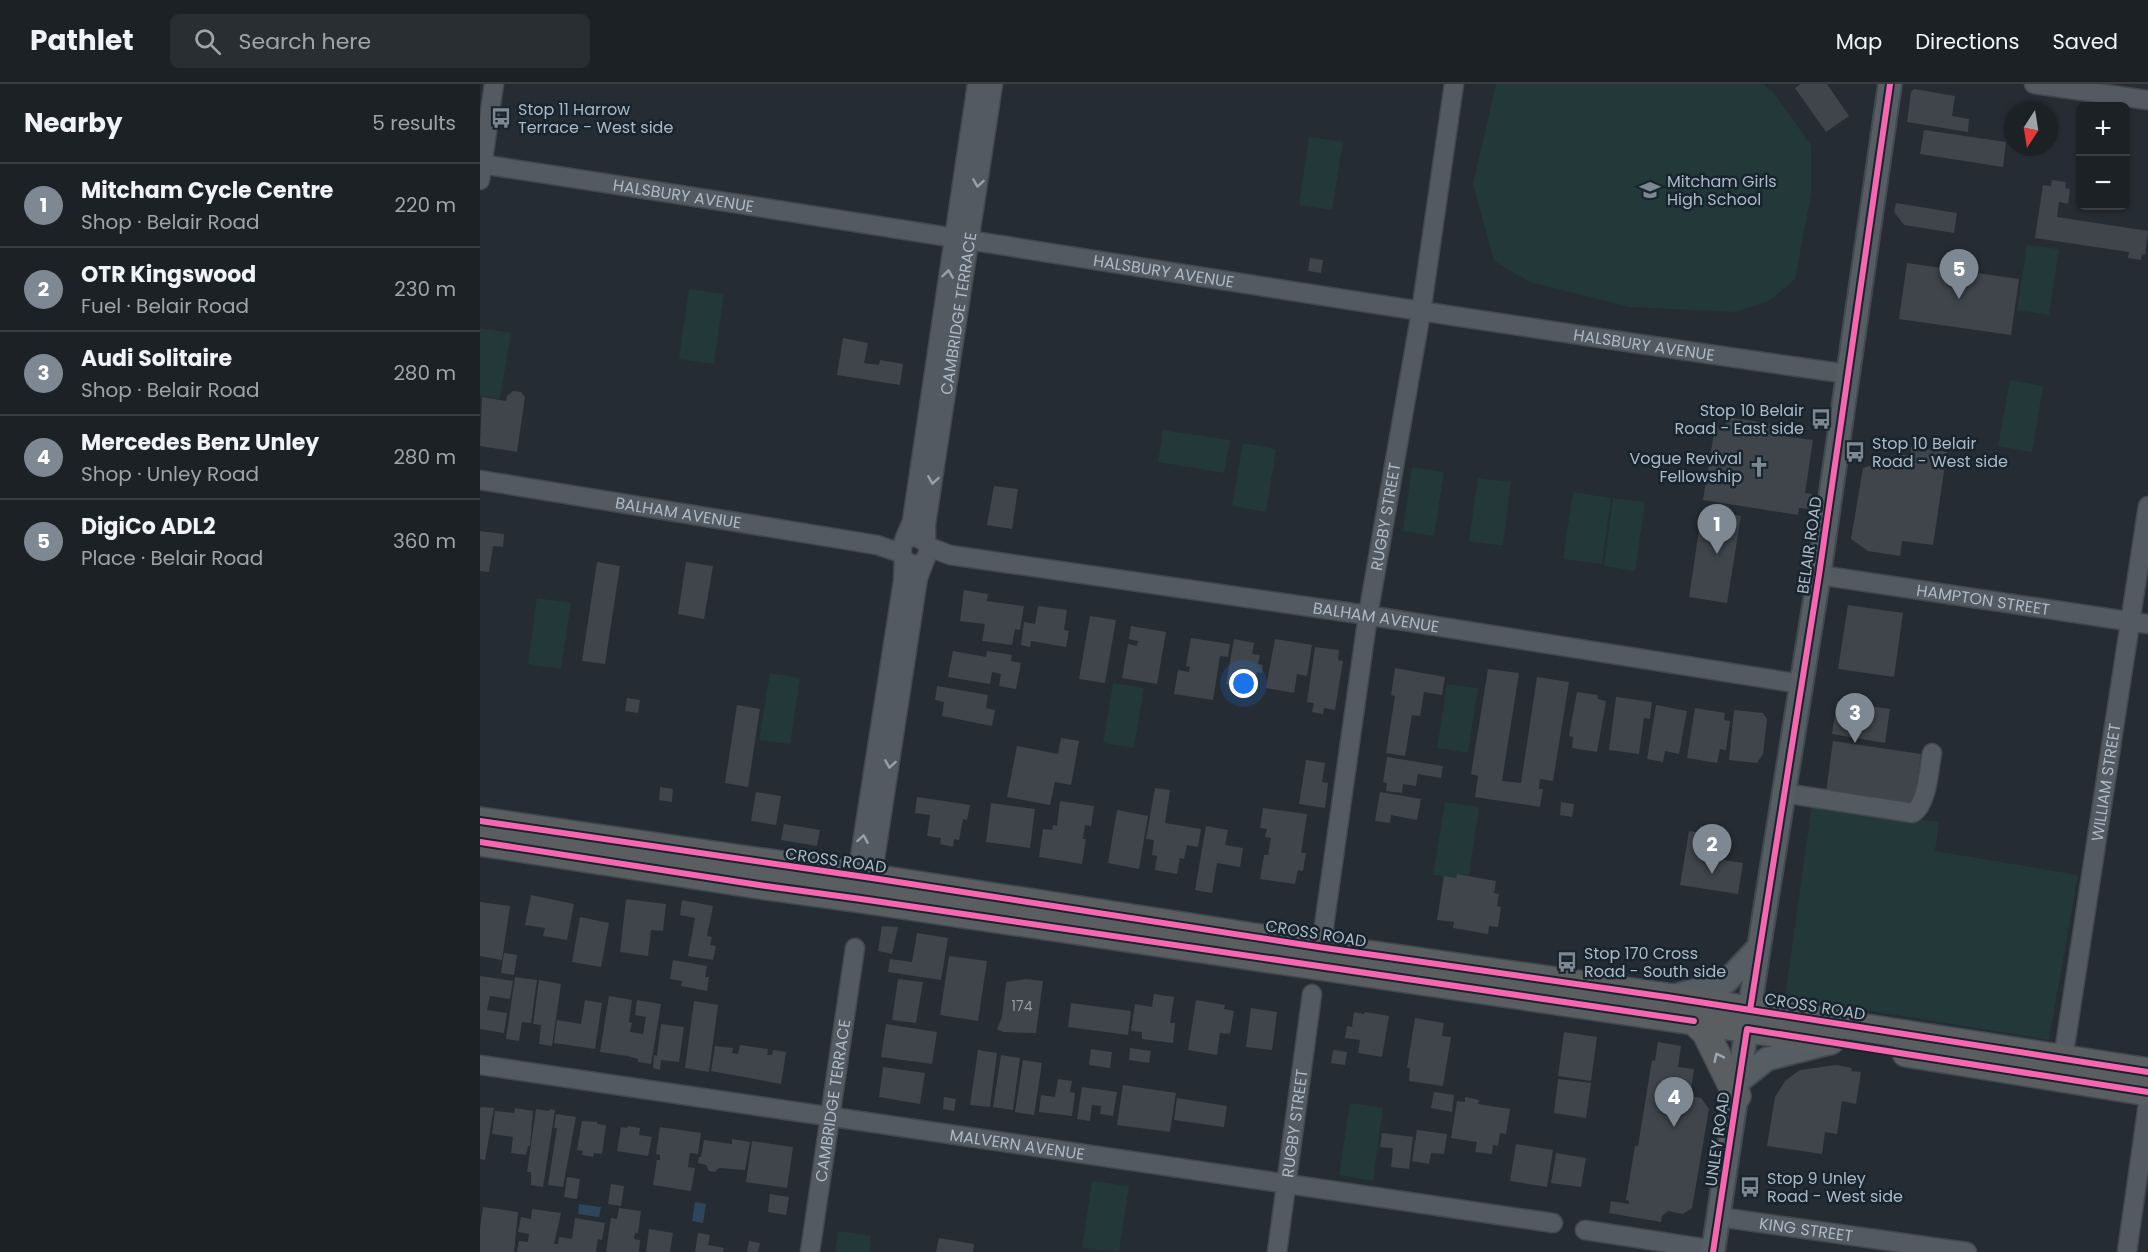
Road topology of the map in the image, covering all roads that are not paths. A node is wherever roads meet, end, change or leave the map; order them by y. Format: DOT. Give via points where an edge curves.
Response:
graph roads {
  1 [pos="494,84"];
  2 [pos="977,84"];
  3 [pos="993,84"];
  4 [pos="1454,84"];
  5 [pos="1890,84"];
  6 [pos="2034,84"];
  7 [pos="2148,100"];
  8 [pos="981,108"];
  9 [pos="481,169"];
  10 [pos="962,238"];
  11 [pos="1421,312"];
  12 [pos="1848,375"];
  13 [pos="931,440"];
  14 [pos="480,480"];
  15 [pos="2148,506"];
  16 [pos="904,549"];
  17 [pos="926,552"];
  18 [pos="1819,575"];
  19 [pos="906,610"];
  20 [pos="1368,615"];
  21 [pos="2140,623"];
  22 [pos="1802,684"];
  23 [pos="1932,753"];
  24 [pos="1784,793"];
  25 [pos="480,822"];
  26 [pos="480,842"];
  27 [pos="863,884"];
  28 [pos="1759,947"];
  29 [pos="855,948"];
  30 [pos="1325,948"];
  31 [pos="1312,994"];
  32 [pos="1667,997"];
  33 [pos="1748,1019"];
  34 [pos="1694,1021"];
  35 [pos="1836,1042"];
  36 [pos="2063,1059"];
  37 [pos="480,1065"];
  38 [pos="2148,1072"];
  39 [pos="1738,1089"];
  40 [pos="2148,1092"];
  41 [pos="2148,1104"];
  42 [pos="830,1116"];
  43 [pos="1287,1183"];
  44 [pos="1719,1217"];
  45 [pos="1553,1223"];
  46 [pos="1586,1230"];
  47 [pos="1714,1251"];
  48 [pos="810,1252"];
  49 [pos="1277,1252"];
  50 [pos="1967,1252"];
  51 [pos="2127,1252"];
  1 -- 9 [label="street"];
  2 -- 8 [label="street, CAMBRIDGE TERRACE"];
  3 -- 8 [label="street, CAMBRIDGE TERRACE"];
  4 -- 11 [label="street, RUGBY STREET"];
  5 -- 12 [label="main road, BELAIR ROAD"];
  6 -- 7 [label="street"];
  8 -- 10 [label="street, CAMBRIDGE TERRACE"];
  9 -- 10 [label="street, HALSBURY AVENUE"];
  10 -- 11 [label="street, HALSBURY AVENUE"];
  10 -- 13 [label="street, CAMBRIDGE TERRACE"];
  11 -- 12 [label="street, HALSBURY AVENUE"];
  11 -- 20 [label="street, RUGBY STREET"];
  12 -- 18 [label="main road, BELAIR ROAD"];
  13 -- 16 [label="street, CAMBRIDGE TERRACE"];
  13 -- 17 [label="street, CAMBRIDGE TERRACE, one-way"];
  14 -- 16 [label="street, BALHAM AVENUE"];
  15 -- 21 [label="street, WILLIAM STREET"];
  16 -- 17 [label="street" via="911,564"];
  16 -- 17 [label="street" via="914,536"];
  16 -- 19 [label="street, CAMBRIDGE TERRACE"];
  17 -- 19 [label="street, CAMBRIDGE TERRACE"];
  17 -- 20 [label="street, BALHAM AVENUE"];
  18 -- 21 [label="street, HAMPTON STREET"];
  18 -- 22 [label="main road, BELAIR ROAD"];
  19 -- 27 [label="street, CAMBRIDGE TERRACE"];
  20 -- 22 [label="street, BALHAM AVENUE"];
  20 -- 30 [label="street, RUGBY STREET" via="1323,926"];
  21 -- 36 [label="street, WILLIAM STREET"];
  22 -- 24 [label="main road, BELAIR ROAD"];
  23 -- 24 [label="street" via="1923,801 1913,813"];
  24 -- 28 [label="main road, BELAIR ROAD"];
  25 -- 27 [label="highway, CROSS ROAD"];
  26 -- 27 [label="highway, CROSS ROAD" via="759,885"];
  27 -- 30 [label="highway, CROSS ROAD"];
  27 -- 34 [label="highway, CROSS ROAD"];
  28 -- 32 [label="main road" via="1725,983"];
  28 -- 33 [label="main road, BELAIR ROAD"];
  29 -- 42 [label="street, CAMBRIDGE TERRACE"];
  30 -- 32 [label="highway, CROSS ROAD"];
  31 -- 43 [label="street, RUGBY STREET"];
  32 -- 33 [label="highway, CROSS ROAD"];
  33 -- 34 [label="highway, CROSS ROAD"];
  33 -- 35 [label="highway, CROSS ROAD"];
  33 -- 36 [label="highway, CROSS ROAD"];
  33 -- 39 [label="main road, UNLEY ROAD"];
  39 -- 34 [label="highway, one-way" via="1706,1033"];
  35 -- 39 [label="main road" via="1767,1059 1755,1067"];
  35 -- 40 [label="highway, CROSS ROAD"];
  36 -- 38 [label="highway, CROSS ROAD"];
  37 -- 42 [label="street, MALVERN AVENUE"];
  39 -- 44 [label="main road, UNLEY ROAD"];
  41 -- 51 [label="street"];
  42 -- 43 [label="street, MALVERN AVENUE"];
  42 -- 48 [label="street, CAMBRIDGE TERRACE"];
  43 -- 45 [label="street, MALVERN AVENUE"];
  43 -- 49 [label="street, RUGBY STREET"];
  44 -- 47 [label="main road, UNLEY ROAD"];
  44 -- 50 [label="street, KING STREET"];
  46 -- 47 [label="street"];
}
